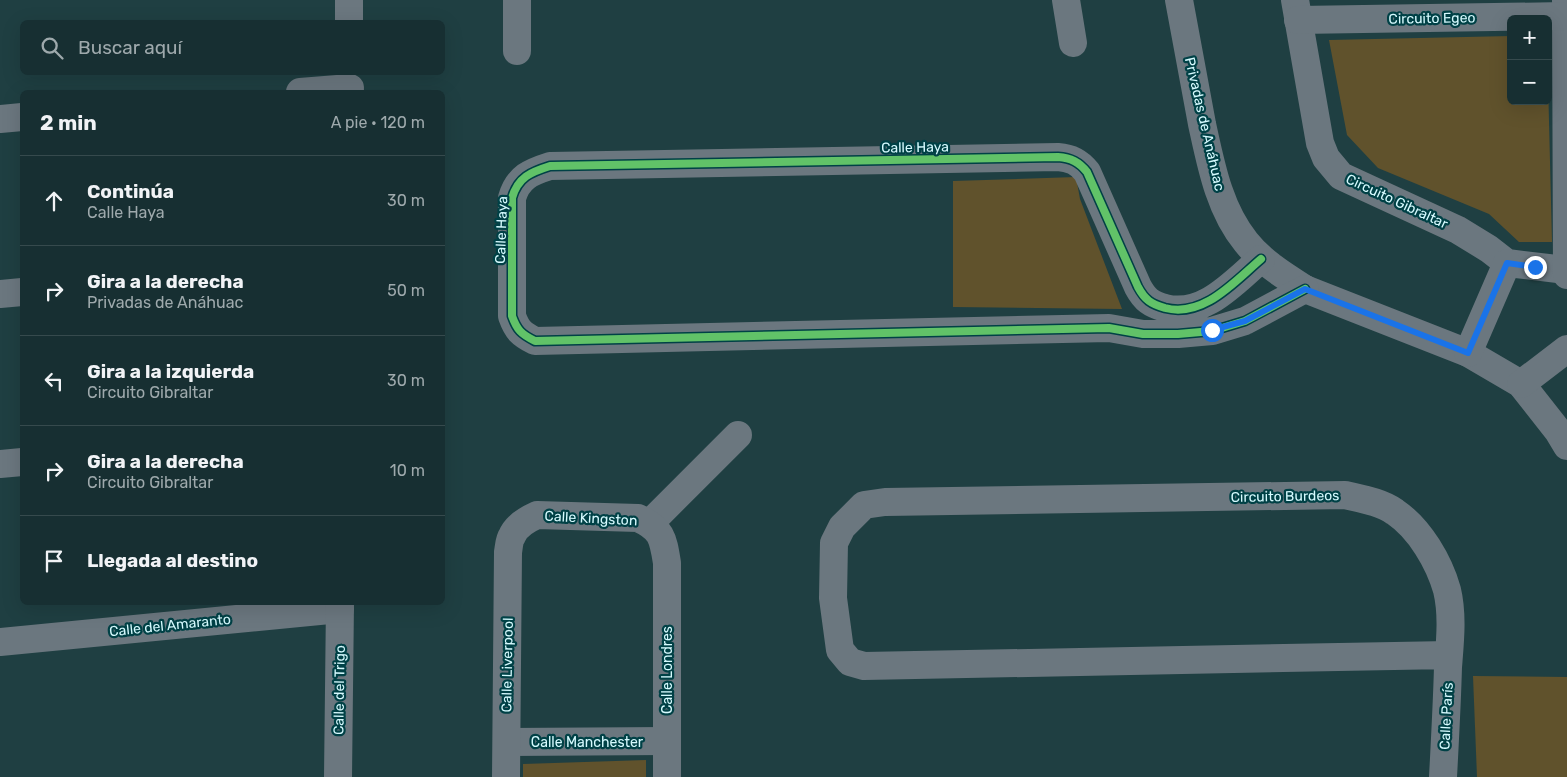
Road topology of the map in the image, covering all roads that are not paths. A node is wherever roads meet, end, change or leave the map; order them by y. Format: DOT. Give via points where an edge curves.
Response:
graph roads {
  1 [pos="349,0"];
  2 [pos="517,0"];
  3 [pos="1066,0"];
  4 [pos="1180,0"];
  5 [pos="1566,0"];
  6 [pos="1296,10"];
  7 [pos="1566,16"];
  8 [pos="349,20"];
  9 [pos="1073,43"];
  10 [pos="517,50"];
  11 [pos="350,84"];
  12 [pos="312,90"];
  13 [pos="20,117"];
  14 [pos="0,119"];
  15 [pos="1261,258"];
  16 [pos="1507,263"];
  17 [pos="1566,270"];
  18 [pos="1567,274"];
  19 [pos="1305,289"];
  20 [pos="20,292"];
  21 [pos="0,294"];
  22 [pos="1567,349"];
  23 [pos="1468,353"];
  24 [pos="1521,384"];
  25 [pos="738,435"];
  26 [pos="1567,446"];
  27 [pos="20,462"];
  28 [pos="0,464"];
  29 [pos="650,523"];
  30 [pos="508,552"];
  31 [pos="667,563"];
  32 [pos="340,606"];
  33 [pos="0,642"];
  34 [pos="1449,655"];
  35 [pos="667,741"];
  36 [pos="507,742"];
  37 [pos="338,777"];
  38 [pos="506,777"];
  39 [pos="667,777"];
  40 [pos="1443,777"];
  1 -- 8 [label="street"];
  2 -- 10 [label="street"];
  3 -- 9 [label="street"];
  4 -- 15 [label="street, Privadas de Anáhuac" via="1218,190 1245,241"];
  5 -- 7 [label="street"];
  6 -- 7 [label="street, Circuito Egeo"];
  6 -- 16 [label="street, Circuito Gibraltar" via="1320,143 1326,158 1341,176 1458,230"];
  7 -- 17 [label="street"];
  11 -- 12 [label="street"];
  13 -- 14 [label="street"];
  15 -- 19 [label="street, Privadas de Anáhuac"];
  15 -- 19 [label="street, Calle Haya" via="1208,302 1189,309 1170,309 1152,304 1138,287 1087,172 1082,165 1068,158 550,166 531,172 515,187 512,198 512,316 522,334 534,341 1109,328 1143,334 1178,334 1212,330 1245,321"];
  16 -- 17 [label="street"];
  16 -- 23 [label="street"];
  17 -- 18 [label="street"];
  19 -- 23 [label="street, Privadas de Anáhuac"];
  20 -- 21 [label="street"];
  22 -- 24 [label="street"];
  23 -- 24 [label="street, Privadas de Anáhuac"];
  24 -- 26 [label="street, Privadas de Anáhuac"];
  25 -- 29 [label="street"];
  27 -- 28 [label="street"];
  29 -- 30 [label="street, Calle Kingston" via="638,518 537,515 518,527 511,536"];
  29 -- 31 [label="street, Calle Kingston" via="664,542"];
  30 -- 36 [label="street, Calle Liverpool"];
  31 -- 35 [label="street, Calle Londres"];
  32 -- 33 [label="street, Calle del Amaranto"];
  32 -- 37 [label="street, Calle del Trigo"];
  34 -- 34 [label="street, Circuito Burdeos" via="1447,591 1428,548 1394,511 1372,501 1345,495 885,502 864,505 842,528 834,543 833,598 840,650 850,662 864,666"];
  34 -- 40 [label="street, Calle París"];
  35 -- 36 [label="street, Calle Manchester"];
  35 -- 39 [label="street, Calle Londres"];
  36 -- 38 [label="street, Calle Liverpool"];
}
